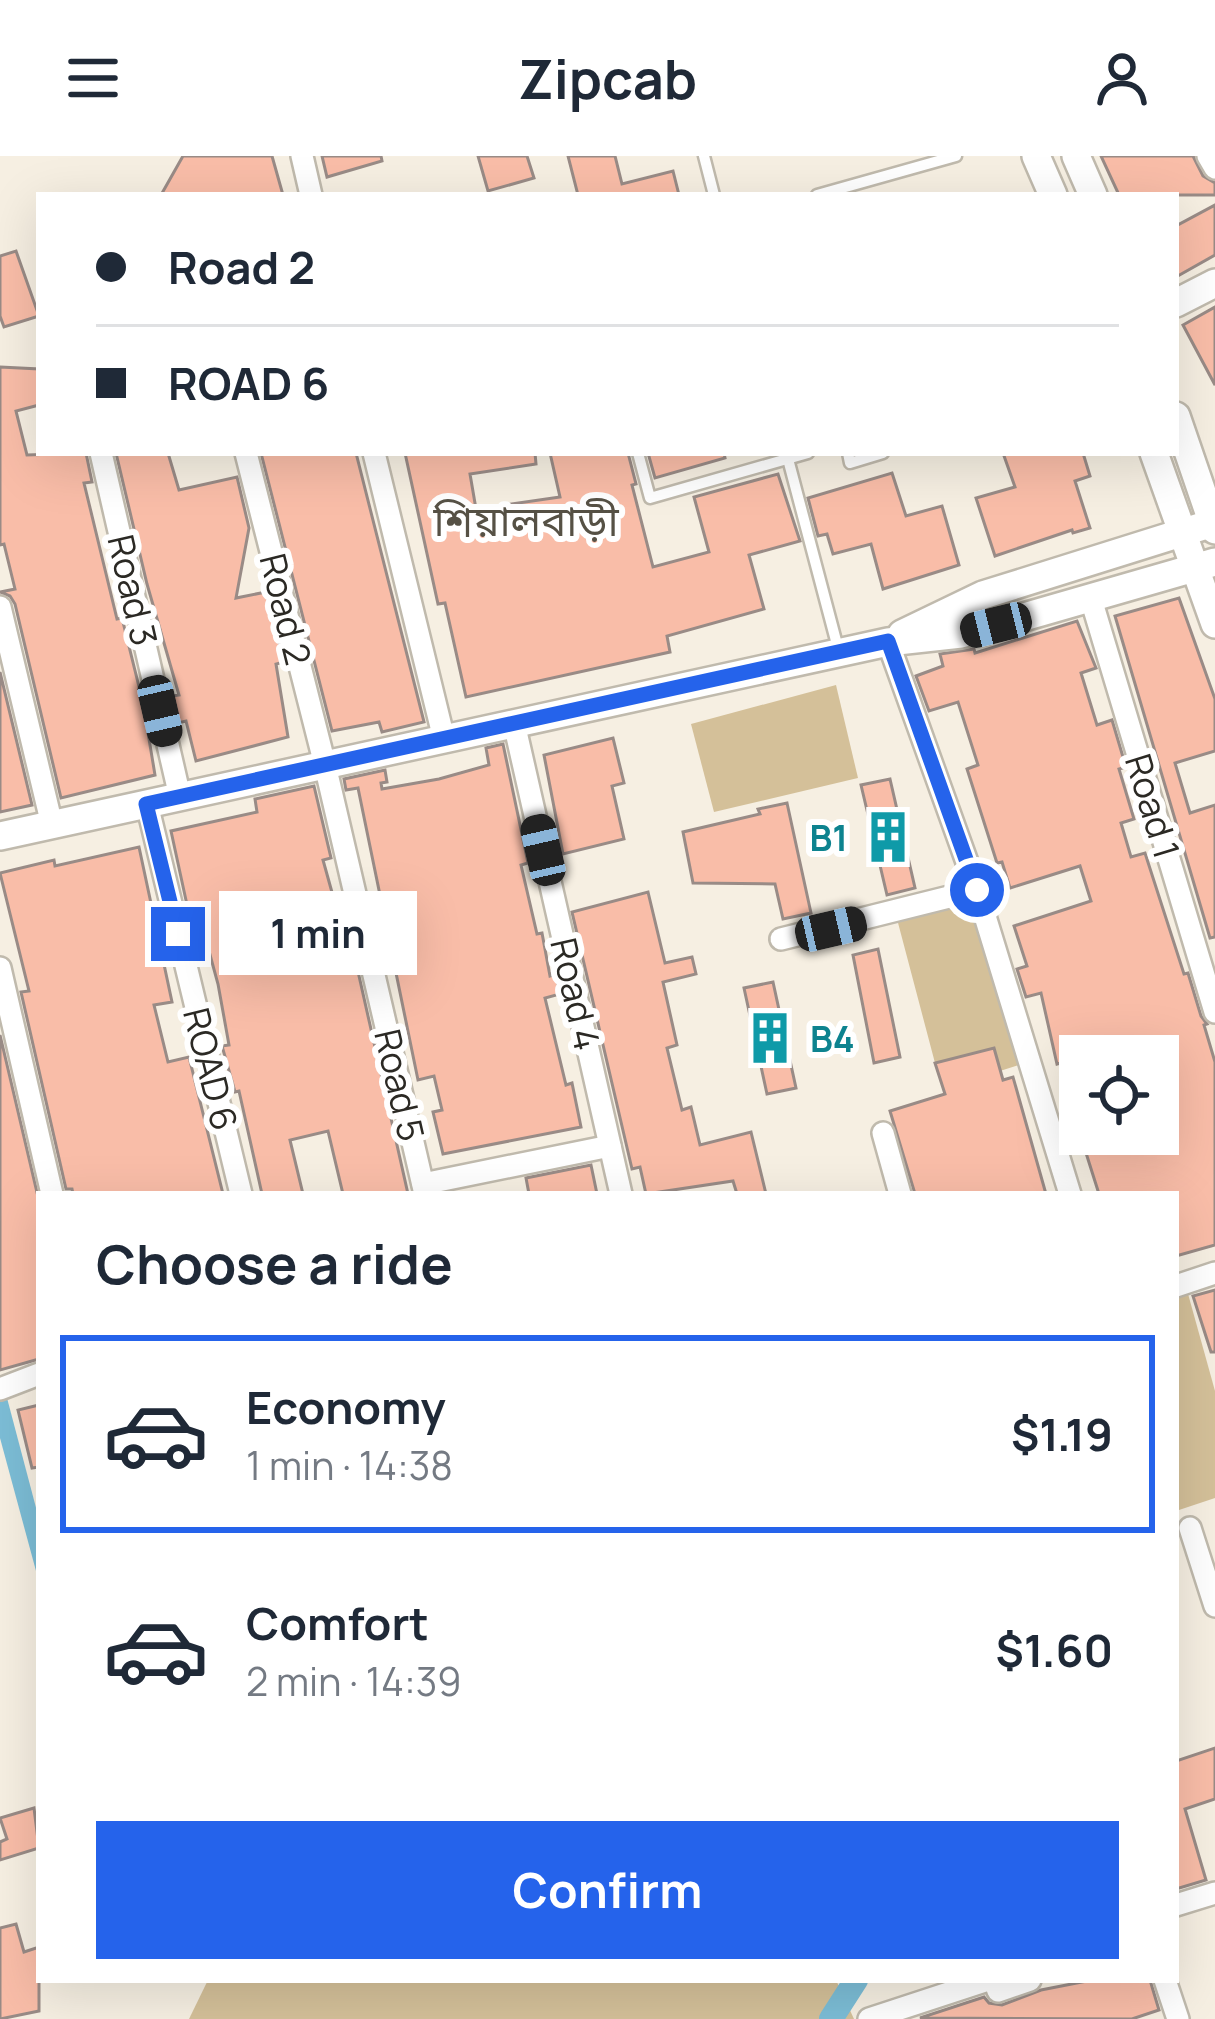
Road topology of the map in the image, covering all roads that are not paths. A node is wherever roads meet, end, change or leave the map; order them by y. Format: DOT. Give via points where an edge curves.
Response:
graph roads {
  1 [pos="302,156"];
  2 [pos="704,156"];
  3 [pos="956,156"];
  4 [pos="1036,156"];
  5 [pos="1076,156"];
  6 [pos="1208,156"];
  7 [pos="1215,168"];
  8 [pos="310,192"];
  9 [pos="713,192"];
  10 [pos="828,192"];
  11 [pos="1052,192"];
  12 [pos="1093,192"];
  13 [pos="1215,283"];
  14 [pos="1179,301"];
  15 [pos="1179,425"];
  16 [pos="102,456"];
  17 [pos="247,456"];
  18 [pos="375,456"];
  19 [pos="639,456"];
  20 [pos="798,456"];
  21 [pos="849,456"];
  22 [pos="873,456"];
  23 [pos="1155,456"];
  24 [pos="788,459"];
  25 [pos="1214,526"];
  26 [pos="1184,532"];
  27 [pos="1206,565"];
  28 [pos="1090,599"];
  29 [pos="0,607"];
  30 [pos="1215,624"];
  31 [pos="888,641"];
  32 [pos="839,652"];
  33 [pos="514,724"];
  34 [pos="444,739"];
  35 [pos="326,765"];
  36 [pos="180,797"];
  37 [pos="146,804"];
  38 [pos="52,825"];
  39 [pos="0,836"];
  40 [pos="977,890"];
  41 [pos="781,939"];
  42 [pos="0,968"];
  43 [pos="1215,1012"];
  44 [pos="884,1133"];
  45 [pos="610,1146"];
  46 [pos="424,1189"];
  47 [pos="51,1191"];
  48 [pos="240,1191"];
  49 [pos="620,1191"];
  50 [pos="899,1191"];
  51 [pos="1069,1191"];
  52 [pos="1215,1273"];
  53 [pos="1179,1285"];
  54 [pos="36,1375"];
  55 [pos="0,1389"];
  56 [pos="1190,1528"];
  57 [pos="1215,1606"];
  58 [pos="1215,1893"];
  59 [pos="1179,1904"];
  60 [pos="982,1983"];
  61 [pos="993,1983"];
  62 [pos="1021,1983"];
  63 [pos="1166,1983"];
  64 [pos="869,2019"];
  65 [pos="1178,2019"];
  1 -- 8 [label="street"];
  2 -- 9 [label="lane"];
  3 -- 10 [label="lane"];
  4 -- 11 [label="street"];
  5 -- 12 [label="street"];
  6 -- 7 [label="street"];
  13 -- 14 [label="street"];
  15 -- 25 [label="street"];
  16 -- 36 [label="street, Road 3"];
  17 -- 35 [label="street, Road 2"];
  18 -- 34 [label="street"];
  19 -- 24 [label="lane" via="650,498"];
  20 -- 24 [label="lane"];
  21 -- 22 [label="lane" via="850,463"];
  23 -- 26 [label="street"];
  24 -- 32 [label="lane"];
  25 -- 26 [label="street"];
  26 -- 27 [label="street"];
  26 -- 31 [label="street" via="953,606"];
  27 -- 28 [label="street"];
  27 -- 30 [label="street"];
  28 -- 31 [label="street" via="961,634"];
  28 -- 43 [label="street, Road 1"];
  29 -- 38 [label="street"];
  31 -- 32 [label="street"];
  31 -- 40 [label="street"];
  32 -- 33 [label="street"];
  33 -- 34 [label="street"];
  33 -- 45 [label="street, Road 4"];
  34 -- 35 [label="street"];
  35 -- 36 [label="street"];
  35 -- 46 [label="street, Road 5"];
  36 -- 37 [label="street"];
  37 -- 38 [label="street"];
  37 -- 48 [label="street, ROAD 6"];
  38 -- 39 [label="street"];
  40 -- 41 [label="street"];
  40 -- 51 [label="street"];
  42 -- 47 [label="street"];
  44 -- 50 [label="street"];
  45 -- 46 [label="street"];
  45 -- 49 [label="street, Road 4"];
  52 -- 53 [label="street"];
  54 -- 55 [label="street"];
  56 -- 57 [label="street"];
  58 -- 59 [label="street"];
  60 -- 64 [label="street"];
  61 -- 62 [label="street" via="998,1991"];
  63 -- 65 [label="street"];
}
